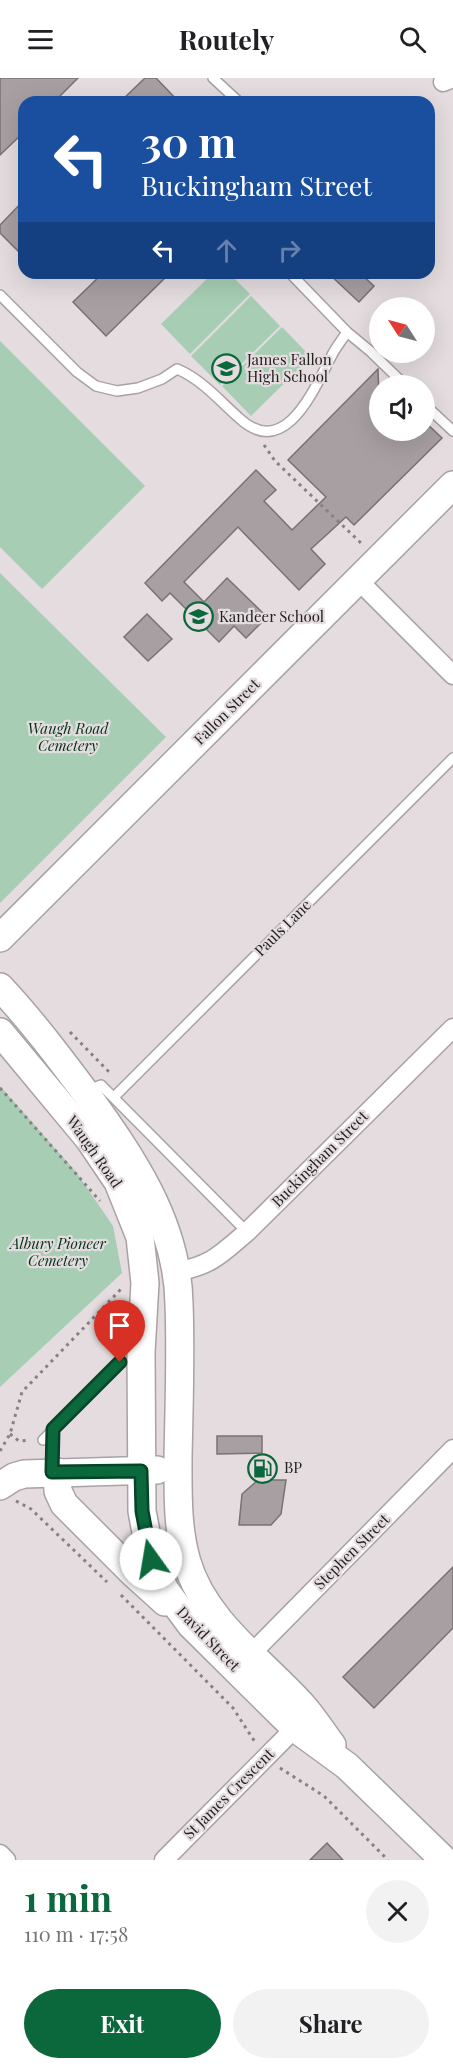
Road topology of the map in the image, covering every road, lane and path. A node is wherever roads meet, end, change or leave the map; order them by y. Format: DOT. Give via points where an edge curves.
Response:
graph roads {
  1 [pos="213,78"];
  2 [pos="232,96"];
  3 [pos="296,279"];
  4 [pos="0,295"];
  5 [pos="347,332"];
  6 [pos="395,375"];
  7 [pos="435,414"];
  8 [pos="254,429"];
  9 [pos="453,431"];
  10 [pos="453,485"];
  11 [pos="362,544"];
  12 [pos="359,581"];
  13 [pos="453,675"];
  14 [pos="453,758"];
  15 [pos="0,938"];
  16 [pos="0,987"];
  17 [pos="453,1028"];
  18 [pos="0,1032"];
  19 [pos="0,1088"];
  20 [pos="85,1092"];
  21 [pos="114,1097"];
  22 [pos="104,1205"];
  23 [pos="247,1232"];
  24 [pos="176,1272"];
  25 [pos="126,1283"];
  26 [pos="120,1362"];
  27 [pos="53,1429"];
  28 [pos="10,1434"];
  29 [pos="42,1440"];
  30 [pos="453,1449"];
  31 [pos="0,1451"];
  32 [pos="178,1470"];
  33 [pos="141,1471"];
  34 [pos="54,1472"];
  35 [pos="7,1493"];
  36 [pos="109,1584"];
  37 [pos="117,1591"];
  38 [pos="190,1625"];
  39 [pos="251,1654"];
  40 [pos="295,1728"];
  41 [pos="268,1755"];
  42 [pos="347,1766"];
  43 [pos="0,1854"];
  44 [pos="6,1860"];
  45 [pos="164,1860"];
  46 [pos="388,1860"];
  47 [pos="444,1860"];
  1 -- 2 [label="lane"];
  3 -- 5 [label="lane"];
  4 -- 8 [label="lane" via="96,386 117,391 138,388 177,369 193,375"];
  5 -- 6 [label="lane"];
  5 -- 8 [label="lane" via="298,416 269,431"];
  7 -- 9 [label="lane"];
  8 -- 11 [label="path" via="275,461"];
  10 -- 12 [label="main road, Fallon Street"];
  12 -- 13 [label="street"];
  12 -- 15 [label="main road, Fallon Street"];
  14 -- 21 [label="lane, Pauls Lane"];
  16 -- 20 [label="main road, Waugh Road"];
  17 -- 23 [label="street, Buckingham Street"];
  18 -- 33 [label="main road, Waugh Road" via="112,1173 140,1237 145,1283"];
  19 -- 22 [label="path"];
  20 -- 21 [label="lane, Waugh Road" via="101,1085"];
  20 -- 24 [label="main road, Waugh Road" via="146,1184 166,1229"];
  21 -- 23 [label="lane, Waugh Road"];
  23 -- 24 [label="street, Buckingham Street" via="218,1257 200,1267"];
  24 -- 32 [label="main road, Waugh Road"];
  25 -- 28 [label="path" via="22,1392"];
  26 -- 27 [label="lane"];
  27 -- 29 [label="lane"];
  27 -- 34 [label="lane"];
  28 -- 29 [label="path" via="19,1441"];
  28 -- 31 [label="path"];
  30 -- 39 [label="street, Stephen Street"];
  32 -- 33 [label="main road"];
  32 -- 39 [label="main road, David Street" via="182,1538 195,1584"];
  33 -- 34 [label="main road"];
  33 -- 38 [label="main road, David Street" via="142,1511 151,1559 165,1590"];
  34 -- 35 [label="main road" via="19,1475"];
  34 -- 38 [label="main road" via="64,1504"];
  35 -- 36 [label="path" via="31,1509"];
  37 -- 41 [label="path" via="233,1708 253,1740"];
  38 -- 40 [label="main road, David Street"];
  39 -- 42 [label="main road, David Street" via="304,1707"];
  40 -- 41 [label="street, St James Crescent"];
  40 -- 42 [label="main road, David Street"];
  41 -- 45 [label="street, St James Crescent"];
  41 -- 46 [label="path" via="279,1768 324,1796"];
  42 -- 47 [label="main road, David Street"];
  43 -- 44 [label="street"];
}
